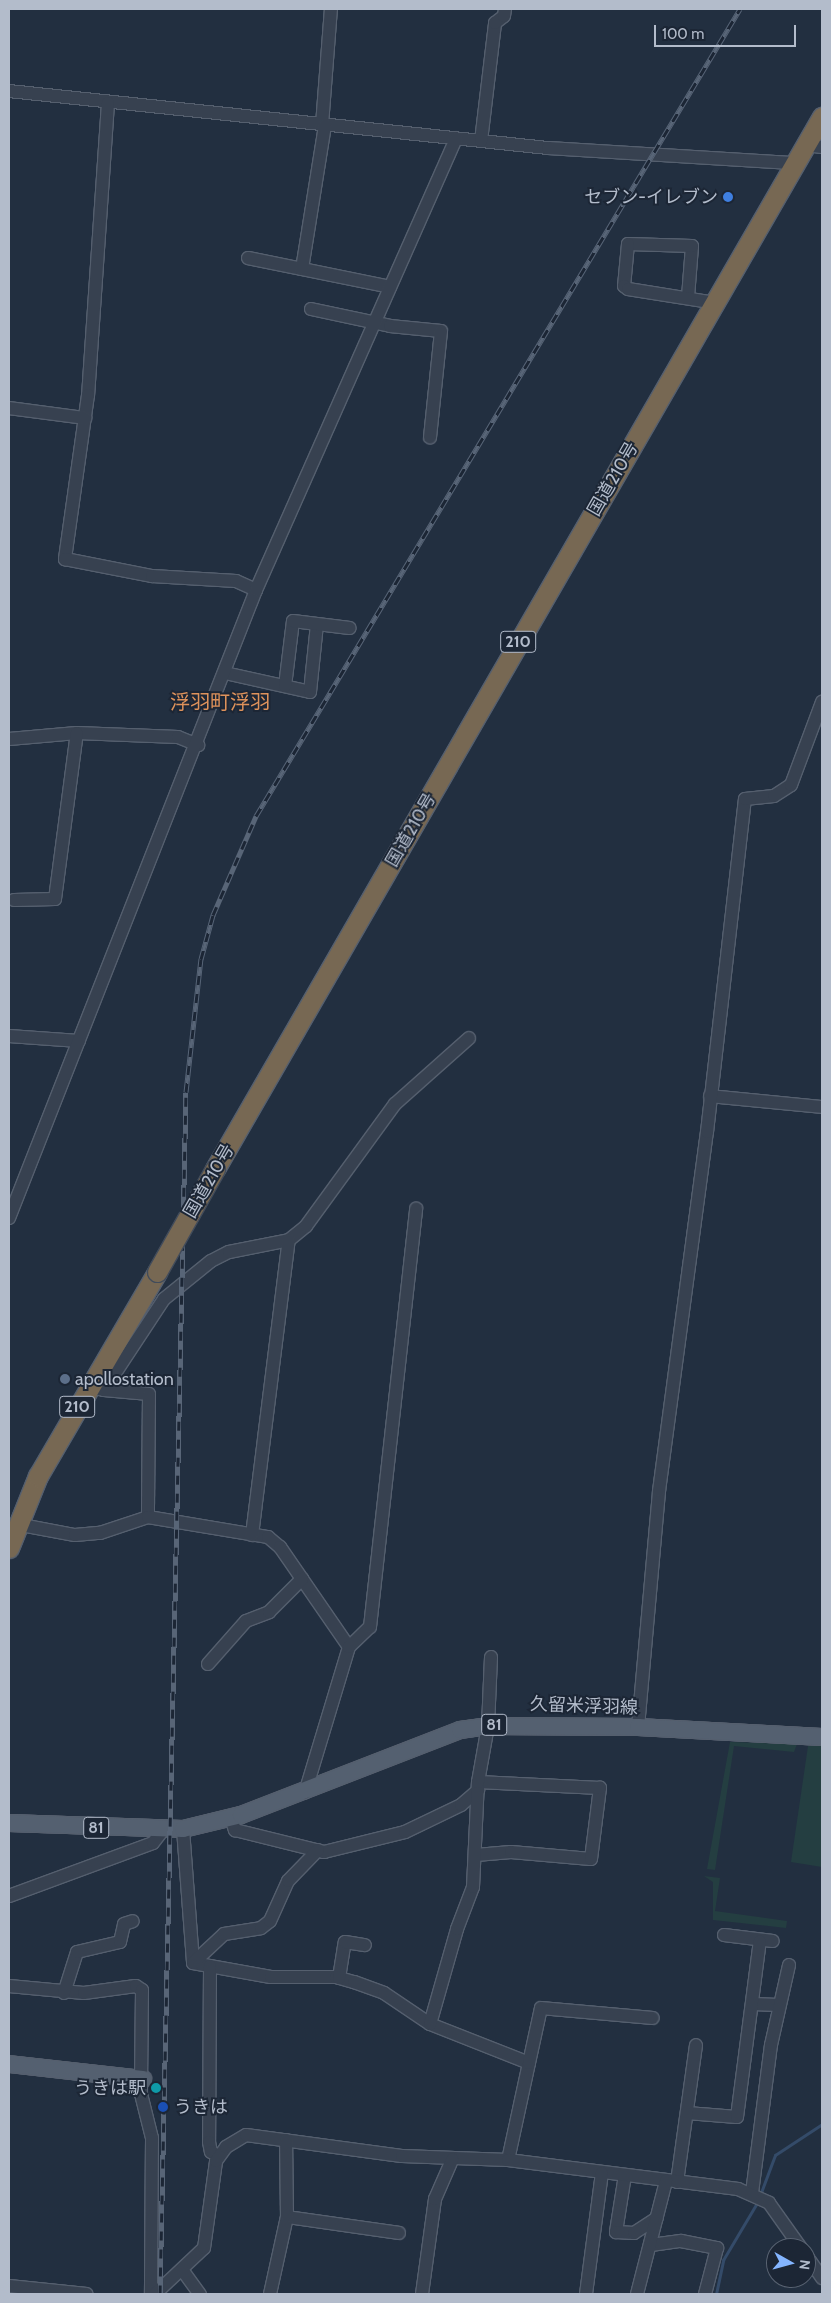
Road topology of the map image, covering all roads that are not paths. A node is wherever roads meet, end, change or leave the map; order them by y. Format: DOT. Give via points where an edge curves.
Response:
graph roads {
  1 [pos="331,9"];
  2 [pos="505,9"];
  3 [pos="9,91"];
  4 [pos="108,103"];
  5 [pos="822,116"];
  6 [pos="324,125"];
  7 [pos="456,138"];
  8 [pos="481,141"];
  9 [pos="814,146"];
  10 [pos="796,164"];
  11 [pos="248,258"];
  12 [pos="302,269"];
  13 [pos="390,287"];
  14 [pos="688,296"];
  15 [pos="715,303"];
  16 [pos="311,309"];
  17 [pos="374,323"];
  18 [pos="9,408"];
  19 [pos="85,418"];
  20 [pos="430,437"];
  21 [pos="256,590"];
  22 [pos="317,624"];
  23 [pos="350,628"];
  24 [pos="225,673"];
  25 [pos="285,686"];
  26 [pos="822,702"];
  27 [pos="77,733"];
  28 [pos="9,739"];
  29 [pos="198,745"];
  30 [pos="14,900"];
  31 [pos="9,1036"];
  32 [pos="469,1038"];
  33 [pos="79,1041"];
  34 [pos="710,1096"];
  35 [pos="822,1107"];
  36 [pos="13,1195"];
  37 [pos="416,1209"];
  38 [pos="9,1218"];
  39 [pos="289,1240"];
  40 [pos="97,1388"];
  41 [pos="148,1516"];
  42 [pos="16,1524"];
  43 [pos="252,1535"];
  44 [pos="9,1548"];
  45 [pos="302,1578"];
  46 [pos="349,1647"];
  47 [pos="491,1656"];
  48 [pos="208,1664"];
  49 [pos="488,1726"];
  50 [pos="638,1727"];
  51 [pos="822,1737"];
  52 [pos="478,1786"];
  53 [pos="305,1793"];
  54 [pos="231,1818"];
  55 [pos="9,1823"];
  56 [pos="183,1829"];
  57 [pos="162,1831"];
  58 [pos="318,1850"];
  59 [pos="476,1855"];
  60 [pos="9,1896"];
  61 [pos="133,1921"];
  62 [pos="724,1935"];
  63 [pos="760,1941"];
  64 [pos="773,1942"];
  65 [pos="366,1945"];
  66 [pos="193,1963"];
  67 [pos="788,1965"];
  68 [pos="210,1966"];
  69 [pos="339,1978"];
  70 [pos="9,1986"];
  71 [pos="64,1993"];
  72 [pos="752,2004"];
  73 [pos="779,2005"];
  74 [pos="654,2018"];
  75 [pos="430,2024"];
  76 [pos="696,2045"];
  77 [pos="529,2062"];
  78 [pos="9,2064"];
  79 [pos="143,2079"];
  80 [pos="687,2113"];
  81 [pos="286,2140"];
  82 [pos="219,2156"];
  83 [pos="452,2160"];
  84 [pos="508,2160"];
  85 [pos="602,2172"];
  86 [pos="625,2176"];
  87 [pos="671,2181"];
  88 [pos="752,2193"];
  89 [pos="287,2217"];
  90 [pos="657,2218"];
  91 [pos="399,2233"];
  92 [pos="794,2238"];
  93 [pos="651,2245"];
  94 [pos="183,2271"];
  95 [pos="9,2286"];
  96 [pos="87,2294"];
  97 [pos="151,2294"];
  98 [pos="155,2294"];
  99 [pos="200,2294"];
  100 [pos="270,2294"];
  101 [pos="422,2294"];
  102 [pos="586,2294"];
  103 [pos="637,2294"];
  104 [pos="706,2294"];
  1 -- 6 [label="street"];
  2 -- 8 [label="street" via="494,23"];
  3 -- 4 [label="street"];
  4 -- 6 [label="street"];
  4 -- 19 [label="street"];
  5 -- 9 [label="highway, 国道210号 / 210"];
  6 -- 7 [label="street"];
  6 -- 12 [label="street"];
  7 -- 8 [label="street"];
  7 -- 13 [label="street"];
  8 -- 10 [label="street" via="652,158 721,156"];
  9 -- 10 [label="highway, 国道210号 / 210"];
  10 -- 15 [label="highway, 国道210号 / 210"];
  11 -- 12 [label="street"];
  12 -- 13 [label="street"];
  13 -- 17 [label="street"];
  14 -- 14 [label="street" via="628,290 624,286 628,244 692,246"];
  14 -- 15 [label="street"];
  15 -- 40 [label="highway, 国道210号 / 210, bridge" via="215,1169"];
  16 -- 17 [label="street"];
  17 -- 20 [label="street" via="441,331"];
  17 -- 21 [label="street"];
  18 -- 19 [label="street"];
  19 -- 21 [label="street" via="65,559 152,576 236,581"];
  21 -- 24 [label="street"];
  22 -- 23 [label="street"];
  22 -- 25 [label="street" via="293,622"];
  22 -- 25 [label="street" via="310,692"];
  24 -- 25 [label="street"];
  24 -- 29 [label="street"];
  26 -- 34 [label="street" via="792,785 774,796 745,799"];
  27 -- 28 [label="street"];
  27 -- 29 [label="street" via="178,737"];
  27 -- 30 [label="street" via="55,899"];
  29 -- 33 [label="street"];
  31 -- 33 [label="street"];
  32 -- 39 [label="street" via="395,1104 306,1226"];
  33 -- 36 [label="street"];
  34 -- 35 [label="street"];
  34 -- 50 [label="street" via="659,1491"];
  36 -- 38 [label="street"];
  37 -- 46 [label="street" via="370,1627"];
  39 -- 40 [label="street" via="229,1252 164,1299"];
  39 -- 43 [label="street"];
  40 -- 41 [label="street" via="149,1394"];
  40 -- 42 [label="highway, 国道210号 / 210"];
  41 -- 42 [label="street" via="100,1533 75,1535"];
  41 -- 43 [label="street"];
  42 -- 44 [label="highway, 国道210号 / 210"];
  43 -- 45 [label="street" via="268,1538 280,1547"];
  45 -- 46 [label="street"];
  45 -- 48 [label="street" via="269,1612 246,1621"];
  46 -- 53 [label="street"];
  47 -- 49 [label="street"];
  49 -- 50 [label="main road, 久留米浮羽線 / 81"];
  49 -- 52 [label="street"];
  49 -- 53 [label="main road, 久留米浮羽線 / 81" via="460,1730"];
  50 -- 51 [label="main road, 久留米浮羽線 / 81"];
  52 -- 58 [label="street" via="461,1805 405,1832"];
  52 -- 59 [label="street"];
  52 -- 59 [label="street" via="600,1788 591,1859 511,1852"];
  53 -- 54 [label="main road, 久留米浮羽線 / 81"];
  54 -- 56 [label="main road, 久留米浮羽線 / 81"];
  54 -- 58 [label="street" via="234,1830"];
  55 -- 57 [label="main road, 81"];
  56 -- 57 [label="main road, 81"];
  56 -- 66 [label="street"];
  57 -- 60 [label="street" via="153,1843"];
  58 -- 66 [label="street" via="288,1881 270,1921 261,1928 224,1934"];
  59 -- 75 [label="street" via="473,1887 456,1929"];
  61 -- 71 [label="street" via="124,1924 120,1942 77,1952"];
  62 -- 63 [label="street"];
  63 -- 64 [label="street"];
  63 -- 72 [label="street"];
  65 -- 69 [label="street" via="345,1942"];
  66 -- 68 [label="street"];
  67 -- 73 [label="street"];
  68 -- 69 [label="street" via="271,1977"];
  68 -- 82 [label="street" via="209,2142 212,2152"];
  69 -- 75 [label="street" via="384,1993"];
  70 -- 71 [label="street"];
  71 -- 79 [label="street" via="142,1990"];
  72 -- 73 [label="street"];
  72 -- 80 [label="street" via="737,2117"];
  73 -- 88 [label="street"];
  74 -- 77 [label="street" via="541,2008"];
  75 -- 77 [label="street"];
  76 -- 80 [label="street"];
  77 -- 84 [label="street"];
  78 -- 79 [label="main road"];
  79 -- 97 [label="street" via="141,2094 152,2138"];
  80 -- 87 [label="street"];
  81 -- 82 [label="street" via="246,2135"];
  81 -- 83 [label="street"];
  81 -- 89 [label="street"];
  82 -- 94 [label="street" via="209,2189 204,2248"];
  83 -- 84 [label="street"];
  83 -- 101 [label="street" via="435,2199"];
  84 -- 85 [label="street"];
  85 -- 86 [label="street"];
  85 -- 102 [label="street"];
  86 -- 87 [label="street"];
  86 -- 90 [label="street" via="616,2232 634,2233"];
  87 -- 88 [label="street"];
  87 -- 90 [label="street"];
  88 -- 92 [label="street" via="769,2203"];
  89 -- 91 [label="street"];
  89 -- 100 [label="street"];
  90 -- 93 [label="street"];
  93 -- 103 [label="street"];
  93 -- 104 [label="street" via="681,2241 717,2248"];
  94 -- 98 [label="street"];
  94 -- 99 [label="street"];
  95 -- 96 [label="street"];
}
